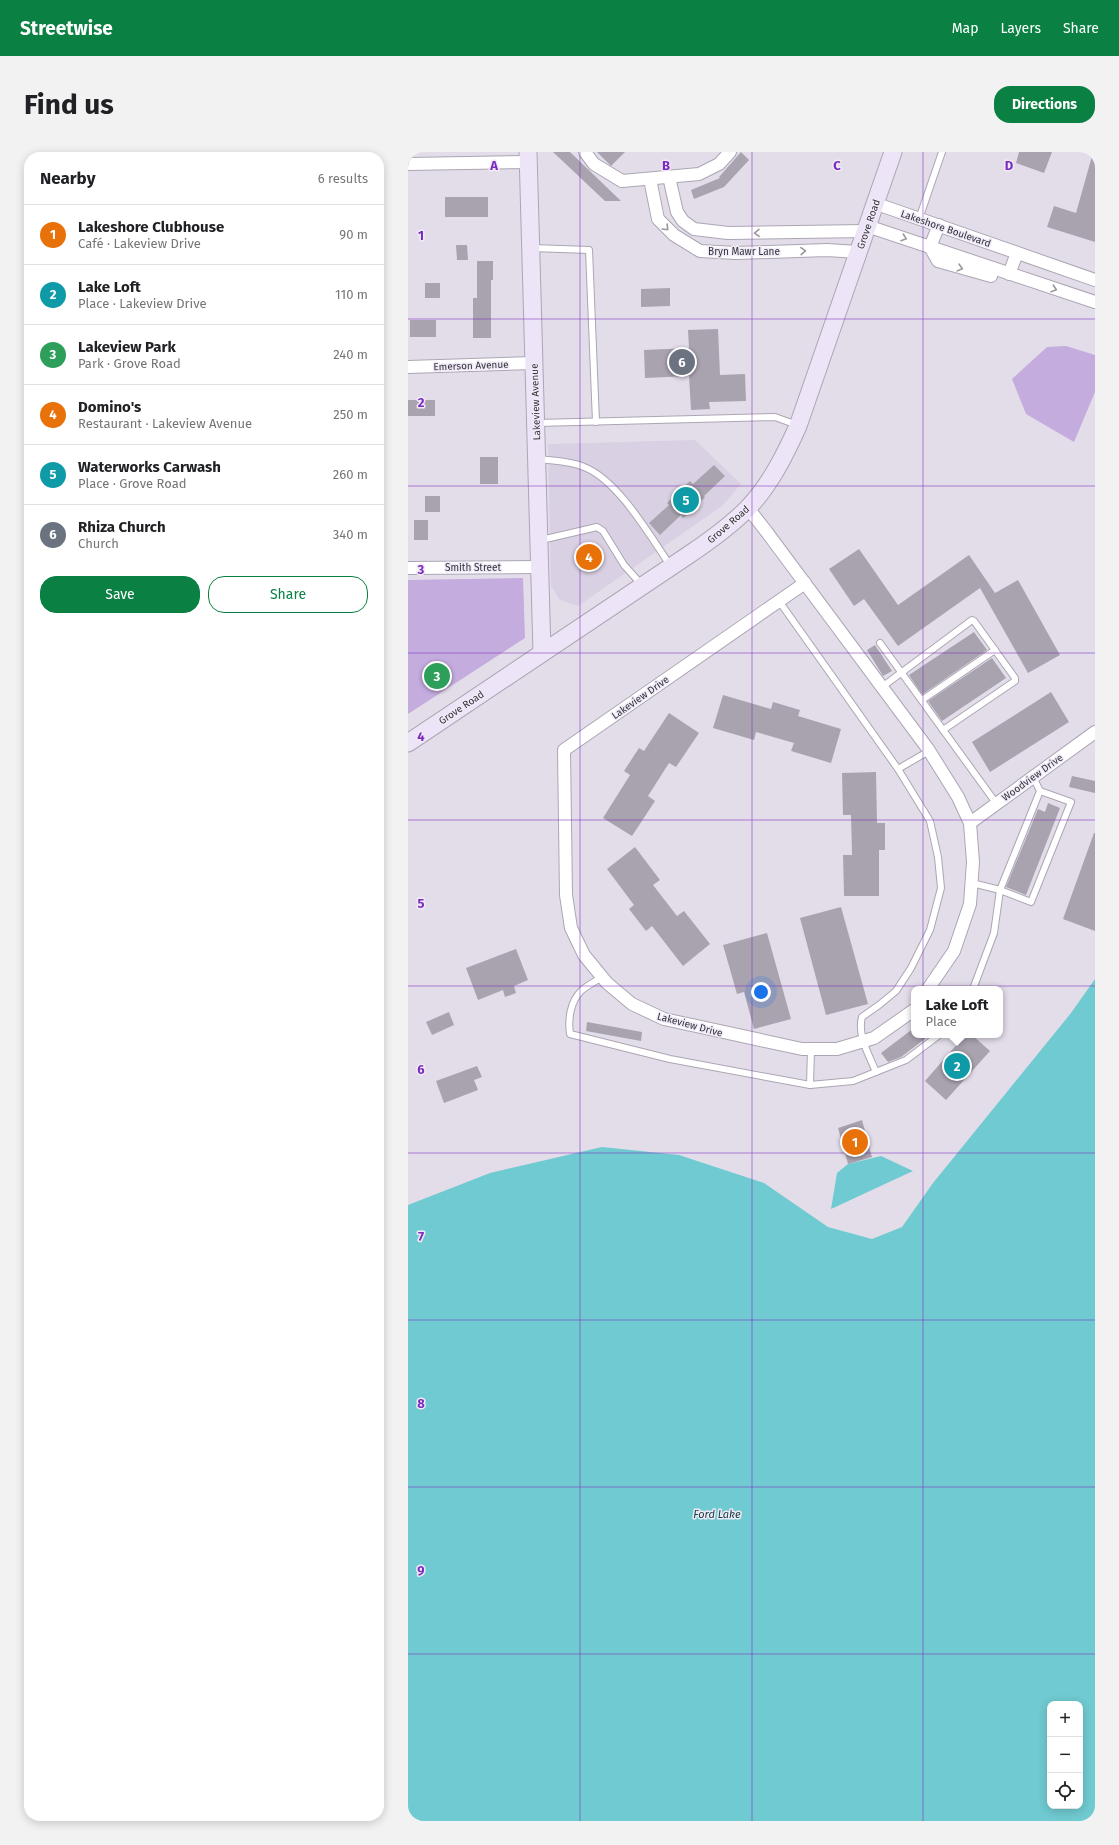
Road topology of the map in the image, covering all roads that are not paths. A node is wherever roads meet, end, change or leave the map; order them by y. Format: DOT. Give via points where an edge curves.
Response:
graph roads {
  1 [pos="585,152"];
  2 [pos="730,152"];
  3 [pos="893,152"];
  4 [pos="942,152"];
  5 [pos="528,157"];
  6 [pos="408,164"];
  7 [pos="669,177"];
  8 [pos="650,179"];
  9 [pos="874,204"];
  10 [pos="919,219"];
  11 [pos="939,225"];
  12 [pos="867,229"];
  13 [pos="930,247"];
  14 [pos="531,248"];
  15 [pos="858,252"];
  16 [pos="1018,253"];
  17 [pos="982,269"];
  18 [pos="1009,274"];
  19 [pos="1095,280"];
  20 [pos="1035,283"];
  21 [pos="1095,302"];
  22 [pos="534,363"];
  23 [pos="408,367"];
  24 [pos="596,422"];
  25 [pos="535,423"];
  26 [pos="798,426"];
  27 [pos="537,458"];
  28 [pos="748,508"];
  29 [pos="538,540"];
  30 [pos="671,566"];
  31 [pos="539,567"];
  32 [pos="408,568"];
  33 [pos="805,583"];
  34 [pos="642,586"];
  35 [pos="779,601"];
  36 [pos="880,642"];
  37 [pos="994,650"];
  38 [pos="542,652"];
  39 [pos="902,673"];
  40 [pos="882,687"];
  41 [pos="922,700"];
  42 [pos="943,730"];
  43 [pos="1095,732"];
  44 [pos="408,743"];
  45 [pos="929,751"];
  46 [pos="898,769"];
  47 [pos="1033,777"];
  48 [pos="1040,791"];
  49 [pos="996,804"];
  50 [pos="970,823"];
  51 [pos="972,883"];
  52 [pos="1000,890"];
  53 [pos="602,977"];
  54 [pos="930,986"];
  55 [pos="974,986"];
  56 [pos="911,1012"];
  57 [pos="935,1038"];
  58 [pos="864,1041"];
  59 [pos="811,1049"];
  60 [pos="876,1072"];
  61 [pos="810,1086"];
  1 -- 8 [label="street" via="594,164 620,181"];
  2 -- 7 [label="street" via="719,164 699,174"];
  3 -- 9 [label="main road, Grove Road"];
  4 -- 10 [label="lane"];
  5 -- 6 [label="street"];
  5 -- 14 [label="main road, Lakeview Avenue"];
  7 -- 8 [label="street"];
  12 -- 7 [label="street, Bryn Mawr Lane, one-way" via="728,233 694,229 683,222 676,212"];
  8 -- 15 [label="street, Bryn Mawr Lane, one-way" via="658,219 674,235 700,251"];
  9 -- 10 [label="street, Lakeshore Boulevard"];
  9 -- 12 [label="main road, Grove Road"];
  10 -- 11 [label="street, Lakeshore Boulevard"];
  11 -- 13 [label="street"];
  11 -- 16 [label="street, Lakeshore Boulevard"];
  12 -- 13 [label="street, one-way"];
  12 -- 15 [label="main road, Grove Road"];
  13 -- 17 [label="street, one-way"];
  14 -- 22 [label="main road, Lakeview Avenue"];
  14 -- 24 [label="lane" via="589,250"];
  15 -- 26 [label="main road, Grove Road"];
  16 -- 18 [label="street"];
  16 -- 19 [label="street, Lakeshore Boulevard"];
  17 -- 18 [label="street"];
  17 -- 20 [label="street" via="1019,285"];
  18 -- 20 [label="street"];
  20 -- 21 [label="street, one-way"];
  22 -- 23 [label="street, Emerson Avenue"];
  22 -- 25 [label="main road, Lakeview Avenue"];
  24 -- 25 [label="lane"];
  24 -- 26 [label="lane" via="775,417"];
  25 -- 27 [label="main road, Lakeview Avenue"];
  26 -- 28 [label="main road, Grove Road" via="778,467"];
  27 -- 29 [label="main road, Lakeview Avenue"];
  27 -- 30 [label="lane" via="584,466 603,478 623,498"];
  28 -- 30 [label="main road, Grove Road" via="720,533"];
  28 -- 33 [label="street"];
  29 -- 31 [label="main road, Lakeview Avenue"];
  29 -- 34 [label="lane" via="597,527 603,531 624,565"];
  30 -- 34 [label="main road, Grove Road"];
  31 -- 32 [label="street, Smith Street"];
  31 -- 38 [label="main road, Lakeview Avenue"];
  33 -- 35 [label="street, Lakeview Drive"];
  33 -- 40 [label="street"];
  34 -- 38 [label="main road, Grove Road"];
  35 -- 46 [label="lane"];
  35 -- 53 [label="street, Lakeview Drive" via="564,750 566,895 571,928 584,955"];
  36 -- 39 [label="lane"];
  37 -- 39 [label="lane" via="972,620"];
  37 -- 41 [label="lane"];
  37 -- 42 [label="lane" via="1015,681"];
  38 -- 44 [label="main road, Grove Road"];
  39 -- 40 [label="lane"];
  39 -- 41 [label="lane"];
  40 -- 45 [label="street"];
  41 -- 42 [label="lane"];
  42 -- 49 [label="lane"];
  43 -- 47 [label="street, Woodview Drive"];
  45 -- 46 [label="lane"];
  45 -- 50 [label="street" via="958,797"];
  46 -- 58 [label="lane" via="930,822 938,857 941,888 930,930 911,968 896,991 862,1017 860,1024"];
  47 -- 48 [label="lane"];
  47 -- 49 [label="street, Woodview Drive"];
  48 -- 52 [label="lane"];
  48 -- 52 [label="lane" via="1071,802 1031,902"];
  49 -- 50 [label="street, Woodview Drive"];
  50 -- 51 [label="street"];
  51 -- 52 [label="lane"];
  51 -- 54 [label="street" via="970,904 954,951"];
  52 -- 55 [label="lane" via="994,933"];
  53 -- 59 [label="street, Lakeview Drive" via="632,1004 664,1019 802,1050"];
  53 -- 61 [label="lane" via="580,991 573,1005 569,1024 570,1034 670,1059"];
  56 -- 58 [label="street, Lakeview Drive" via="874,1038"];
  57 -- 60 [label="lane" via="906,1060"];
  58 -- 59 [label="street, Lakeview Drive" via="837,1048"];
  58 -- 60 [label="lane"];
  59 -- 61 [label="lane"];
  60 -- 61 [label="lane" via="853,1081"];
}
